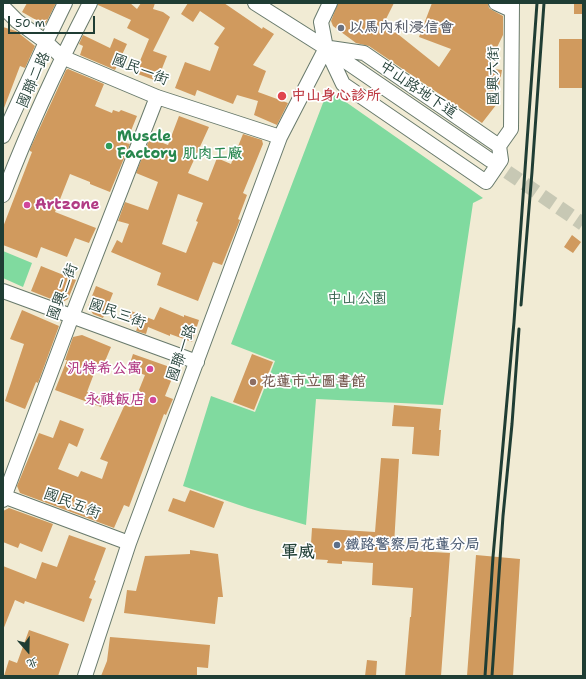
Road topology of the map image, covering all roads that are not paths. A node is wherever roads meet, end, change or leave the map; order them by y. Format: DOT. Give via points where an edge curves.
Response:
graph roads {
  1 [pos="65,3"];
  2 [pos="90,3"];
  3 [pos="255,3"];
  4 [pos="330,3"];
  5 [pos="496,3"];
  6 [pos="512,6"];
  7 [pos="3,7"];
  8 [pos="46,42"];
  9 [pos="326,48"];
  10 [pos="62,57"];
  11 [pos="157,96"];
  12 [pos="3,136"];
  13 [pos="280,137"];
  14 [pos="499,146"];
  15 [pos="490,160"];
  16 [pos="7,171"];
  17 [pos="3,195"];
  18 [pos="3,291"];
  19 [pos="72,316"];
  20 [pos="197,362"];
  21 [pos="3,497"];
  22 [pos="130,543"];
  23 [pos="85,676"];
  1 -- 8 [label="street, 國聯二路"];
  2 -- 10 [label="street, 國聯二路"];
  3 -- 9 [label="street, 中山路地下道"];
  4 -- 9 [label="street" via="320,22"];
  5 -- 6 [label="street"];
  6 -- 14 [label="street, 國興六街" via="511,129"];
  7 -- 8 [label="street, 國民一街" via="17,21"];
  8 -- 10 [label="street, 國民一街"];
  8 -- 12 [label="street, 國聯二路"];
  9 -- 13 [label="street, 國聯一路"];
  9 -- 14 [label="street" via="364,53"];
  9 -- 14 [label="street" via="343,84 486,182 501,160"];
  9 -- 15 [label="street, 中山路地下道"];
  10 -- 11 [label="street, 國民一街"];
  10 -- 16 [label="street, 國聯二路"];
  11 -- 13 [label="street, 國民一街"];
  11 -- 19 [label="street, 國興二街"];
  13 -- 20 [label="street, 國聯一路"];
  16 -- 17 [label="street, 國聯二路"];
  18 -- 19 [label="street, 國民三街"];
  19 -- 20 [label="street, 國民三街"];
  19 -- 21 [label="street, 國興二街"];
  20 -- 22 [label="street, 國聯一路"];
  21 -- 22 [label="street, 國民五街"];
  22 -- 23 [label="street, 國聯一路"];
}
